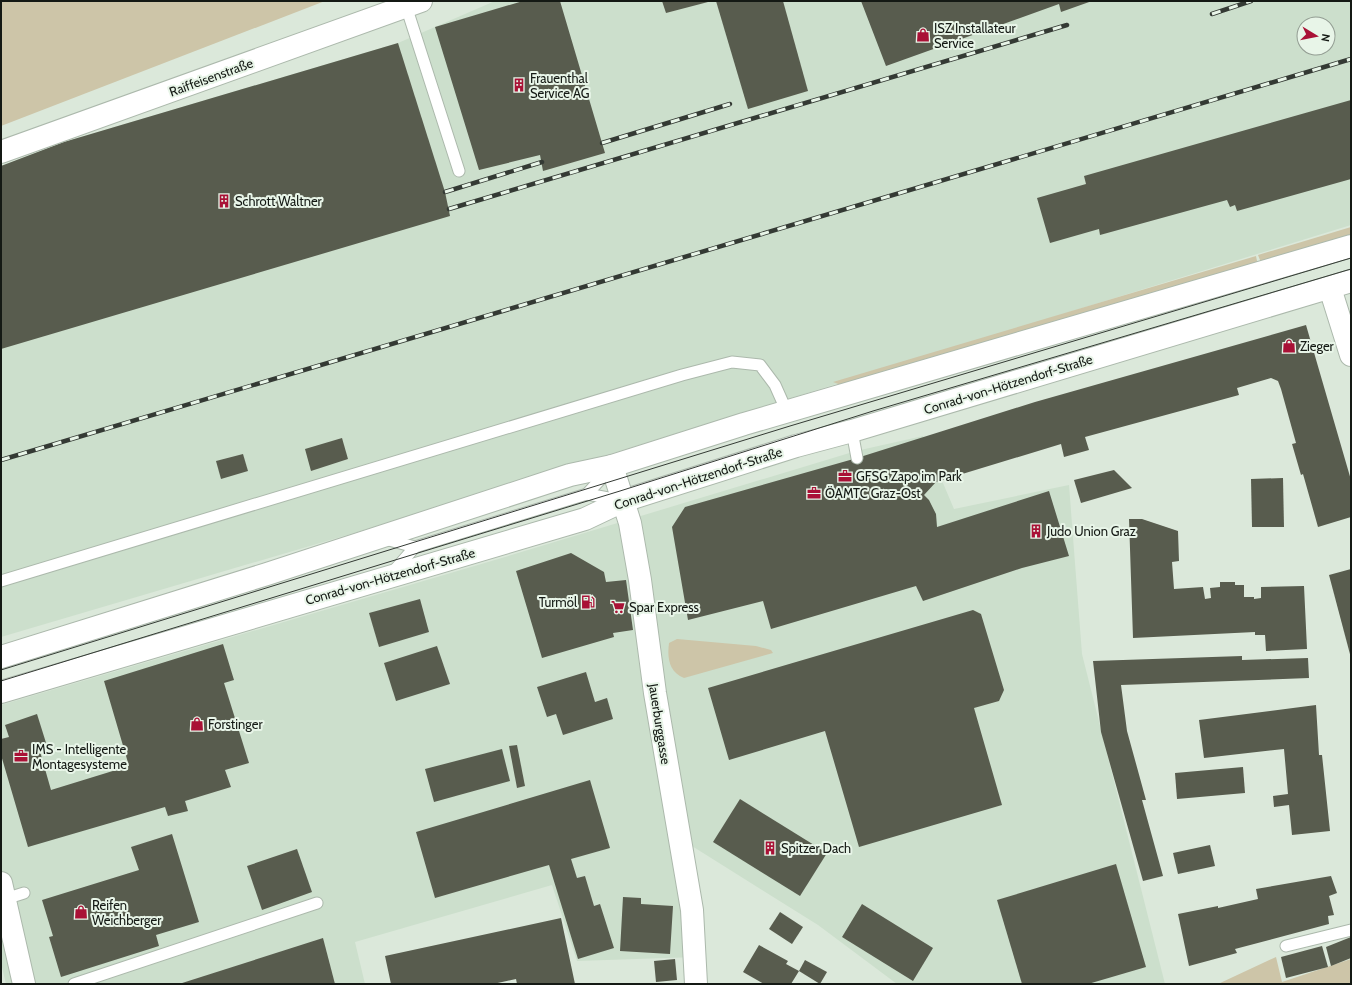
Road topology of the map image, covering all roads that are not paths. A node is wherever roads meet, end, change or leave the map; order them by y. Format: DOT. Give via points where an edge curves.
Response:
graph roads {
  1 [pos="414,4"];
  2 [pos="1,152"];
  3 [pos="459,171"];
  4 [pos="1351,246"];
  5 [pos="1351,281"];
  6 [pos="1330,288"];
  7 [pos="1351,355"];
  8 [pos="787,412"];
  9 [pos="852,431"];
  10 [pos="857,458"];
  11 [pos="612,466"];
  12 [pos="587,494"];
  13 [pos="623,501"];
  14 [pos="379,537"];
  15 [pos="415,548"];
  16 [pos="387,577"];
  17 [pos="1,581"];
  18 [pos="1,656"];
  19 [pos="1,692"];
  20 [pos="10,891"];
  21 [pos="317,903"];
  22 [pos="1351,930"];
  23 [pos="1286,946"];
  24 [pos="24,984"];
  25 [pos="74,984"];
  26 [pos="697,984"];
  1 -- 2 [label="main road, Raiffeisenstraße"];
  1 -- 3 [label="lane"];
  4 -- 8 [label="main road"];
  5 -- 6 [label="main road, Conrad-von-Hötzendorf-Straße"];
  6 -- 7 [label="main road"];
  6 -- 9 [label="main road, Conrad-von-Hötzendorf-Straße"];
  8 -- 11 [label="main road"];
  8 -- 17 [label="lane" via="775,385 760,365 732,362"];
  9 -- 10 [label="lane"];
  9 -- 13 [label="main road, Conrad-von-Hötzendorf-Straße" via="789,448"];
  11 -- 12 [label="lane"];
  11 -- 13 [label="main road, Jauerburggasse"];
  11 -- 14 [label="main road" via="570,475"];
  12 -- 13 [label="lane"];
  12 -- 15 [label="lane"];
  13 -- 16 [label="main road, Conrad-von-Hötzendorf-Straße" via="585,519"];
  13 -- 26 [label="main road, Jauerburggasse" via="630,523 639,573 655,693 692,910"];
  14 -- 15 [label="lane"];
  14 -- 18 [label="main road"];
  15 -- 16 [label="lane"];
  16 -- 19 [label="main road, Conrad-von-Hötzendorf-Straße"];
  20 -- 24 [label="main road"];
  21 -- 25 [label="lane"];
  22 -- 23 [label="lane"];
}
